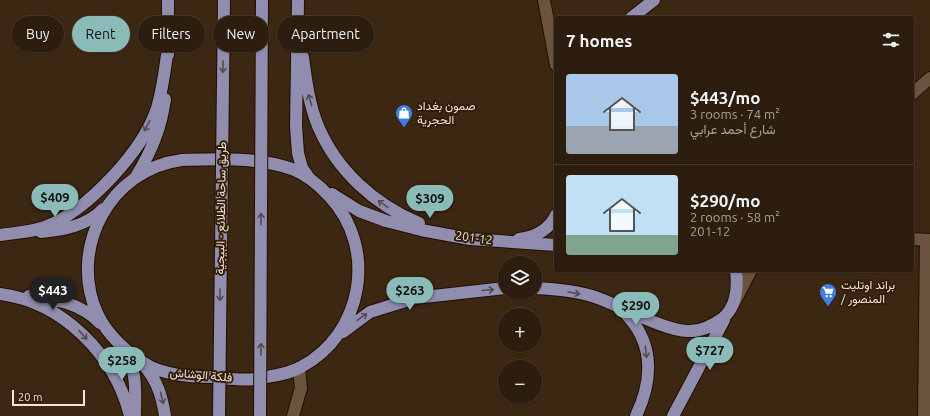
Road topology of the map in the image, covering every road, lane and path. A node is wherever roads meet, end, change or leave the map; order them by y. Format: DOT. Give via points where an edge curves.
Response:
graph roads {
  1 [pos="168,0"];
  2 [pos="224,0"];
  3 [pos="262,0"];
  4 [pos="298,0"];
  5 [pos="544,0"];
  6 [pos="654,0"];
  7 [pos="298,13"];
  8 [pos="168,16"];
  9 [pos="634,16"];
  10 [pos="168,52"];
  11 [pos="168,52"];
  12 [pos="554,54"];
  13 [pos="930,78"];
  14 [pos="914,92"];
  15 [pos="137,175"];
  16 [pos="309,178"];
  17 [pos="112,200"];
  18 [pos="554,219"];
  19 [pos="0,236"];
  20 [pos="470,239"];
  21 [pos="914,239"];
  22 [pos="928,240"];
  23 [pos="503,242"];
  24 [pos="554,245"];
  25 [pos="736,272"];
  26 [pos="750,272"];
  27 [pos="498,289"];
  28 [pos="542,289"];
  29 [pos="0,294"];
  30 [pos="594,296"];
  31 [pos="734,302"];
  32 [pos="726,315"];
  33 [pos="106,329"];
  34 [pos="118,342"];
  35 [pos="322,352"];
  36 [pos="138,359"];
  37 [pos="299,368"];
  38 [pos="130,416"];
  39 [pos="135,416"];
  40 [pos="165,416"];
  41 [pos="219,416"];
  42 [pos="260,416"];
  43 [pos="293,416"];
  44 [pos="636,416"];
  45 [pos="673,416"];
  46 [pos="924,416"];
  1 -- 8 [label="main road"];
  2 -- 41 [label="main road, طريق ساحة الطلائع - البيجية, one-way, bridge"];
  42 -- 3 [label="main road, one-way, bridge"];
  4 -- 7 [label="main road"];
  5 -- 12 [label="street"];
  6 -- 9 [label="main road"];
  7 -- 16 [label="main road" via="296,126 298,153 302,168"];
  20 -- 7 [label="main road, one-way" via="443,232 402,216 366,192 336,159 317,124 308,93"];
  10 -- 15 [label="main road" via="167,84 159,131 150,154"];
  11 -- 19 [label="main road, one-way" via="164,81 156,109 139,142 117,171 91,197 45,227"];
  13 -- 14 [label="street"];
  15 -- 16 [label="main road, فلكة الوشاش" via="167,162 203,160 273,164"];
  15 -- 17 [label="main road, فلكة الوشاش"];
  16 -- 20 [label="main road, 201-12" via="359,211 379,219"];
  16 -- 35 [label="main road, فلكة الوشاش" via="338,205 348,221 358,256 357,293 351,310 343,327"];
  17 -- 19 [label="main road" via="98,214 72,227"];
  17 -- 33 [label="main road, فلكة الوشاش" via="97,224 89,254 91,298"];
  18 -- 23 [label="main road" via="539,233"];
  20 -- 23 [label="main road, 201-12"];
  21 -- 22 [label="street"];
  22 -- 46 [label="street"];
  23 -- 24 [label="main road, 201-12"];
  25 -- 31 [label="main road" via="738,286"];
  26 -- 31 [label="street"];
  35 -- 27 [label="main road, one-way" via="352,324 370,312 415,298"];
  28 -- 30 [label="main road, one-way"];
  29 -- 33 [label="main road" via="67,302 95,318"];
  29 -- 38 [label="main road, one-way" via="34,301 60,315 80,331 100,354 116,380"];
  30 -- 32 [label="main road" via="671,328 686,331 701,330 715,324"];
  30 -- 44 [label="main road, one-way" via="619,308 630,318 639,330 647,349 644,393"];
  31 -- 32 [label="main road"];
  32 -- 45 [label="main road"];
  33 -- 34 [label="main road, فلكة الوشاش"];
  34 -- 36 [label="main road, فلكة الوشاش"];
  34 -- 39 [label="main road" via="132,366"];
  35 -- 37 [label="main road, فلكة الوشاش"];
  36 -- 37 [label="main road, فلكة الوشاش" via="162,371 196,377 252,379 287,373"];
  36 -- 40 [label="main road, one-way" via="159,387"];
  37 -- 43 [label="street" via="301,388"];
}
